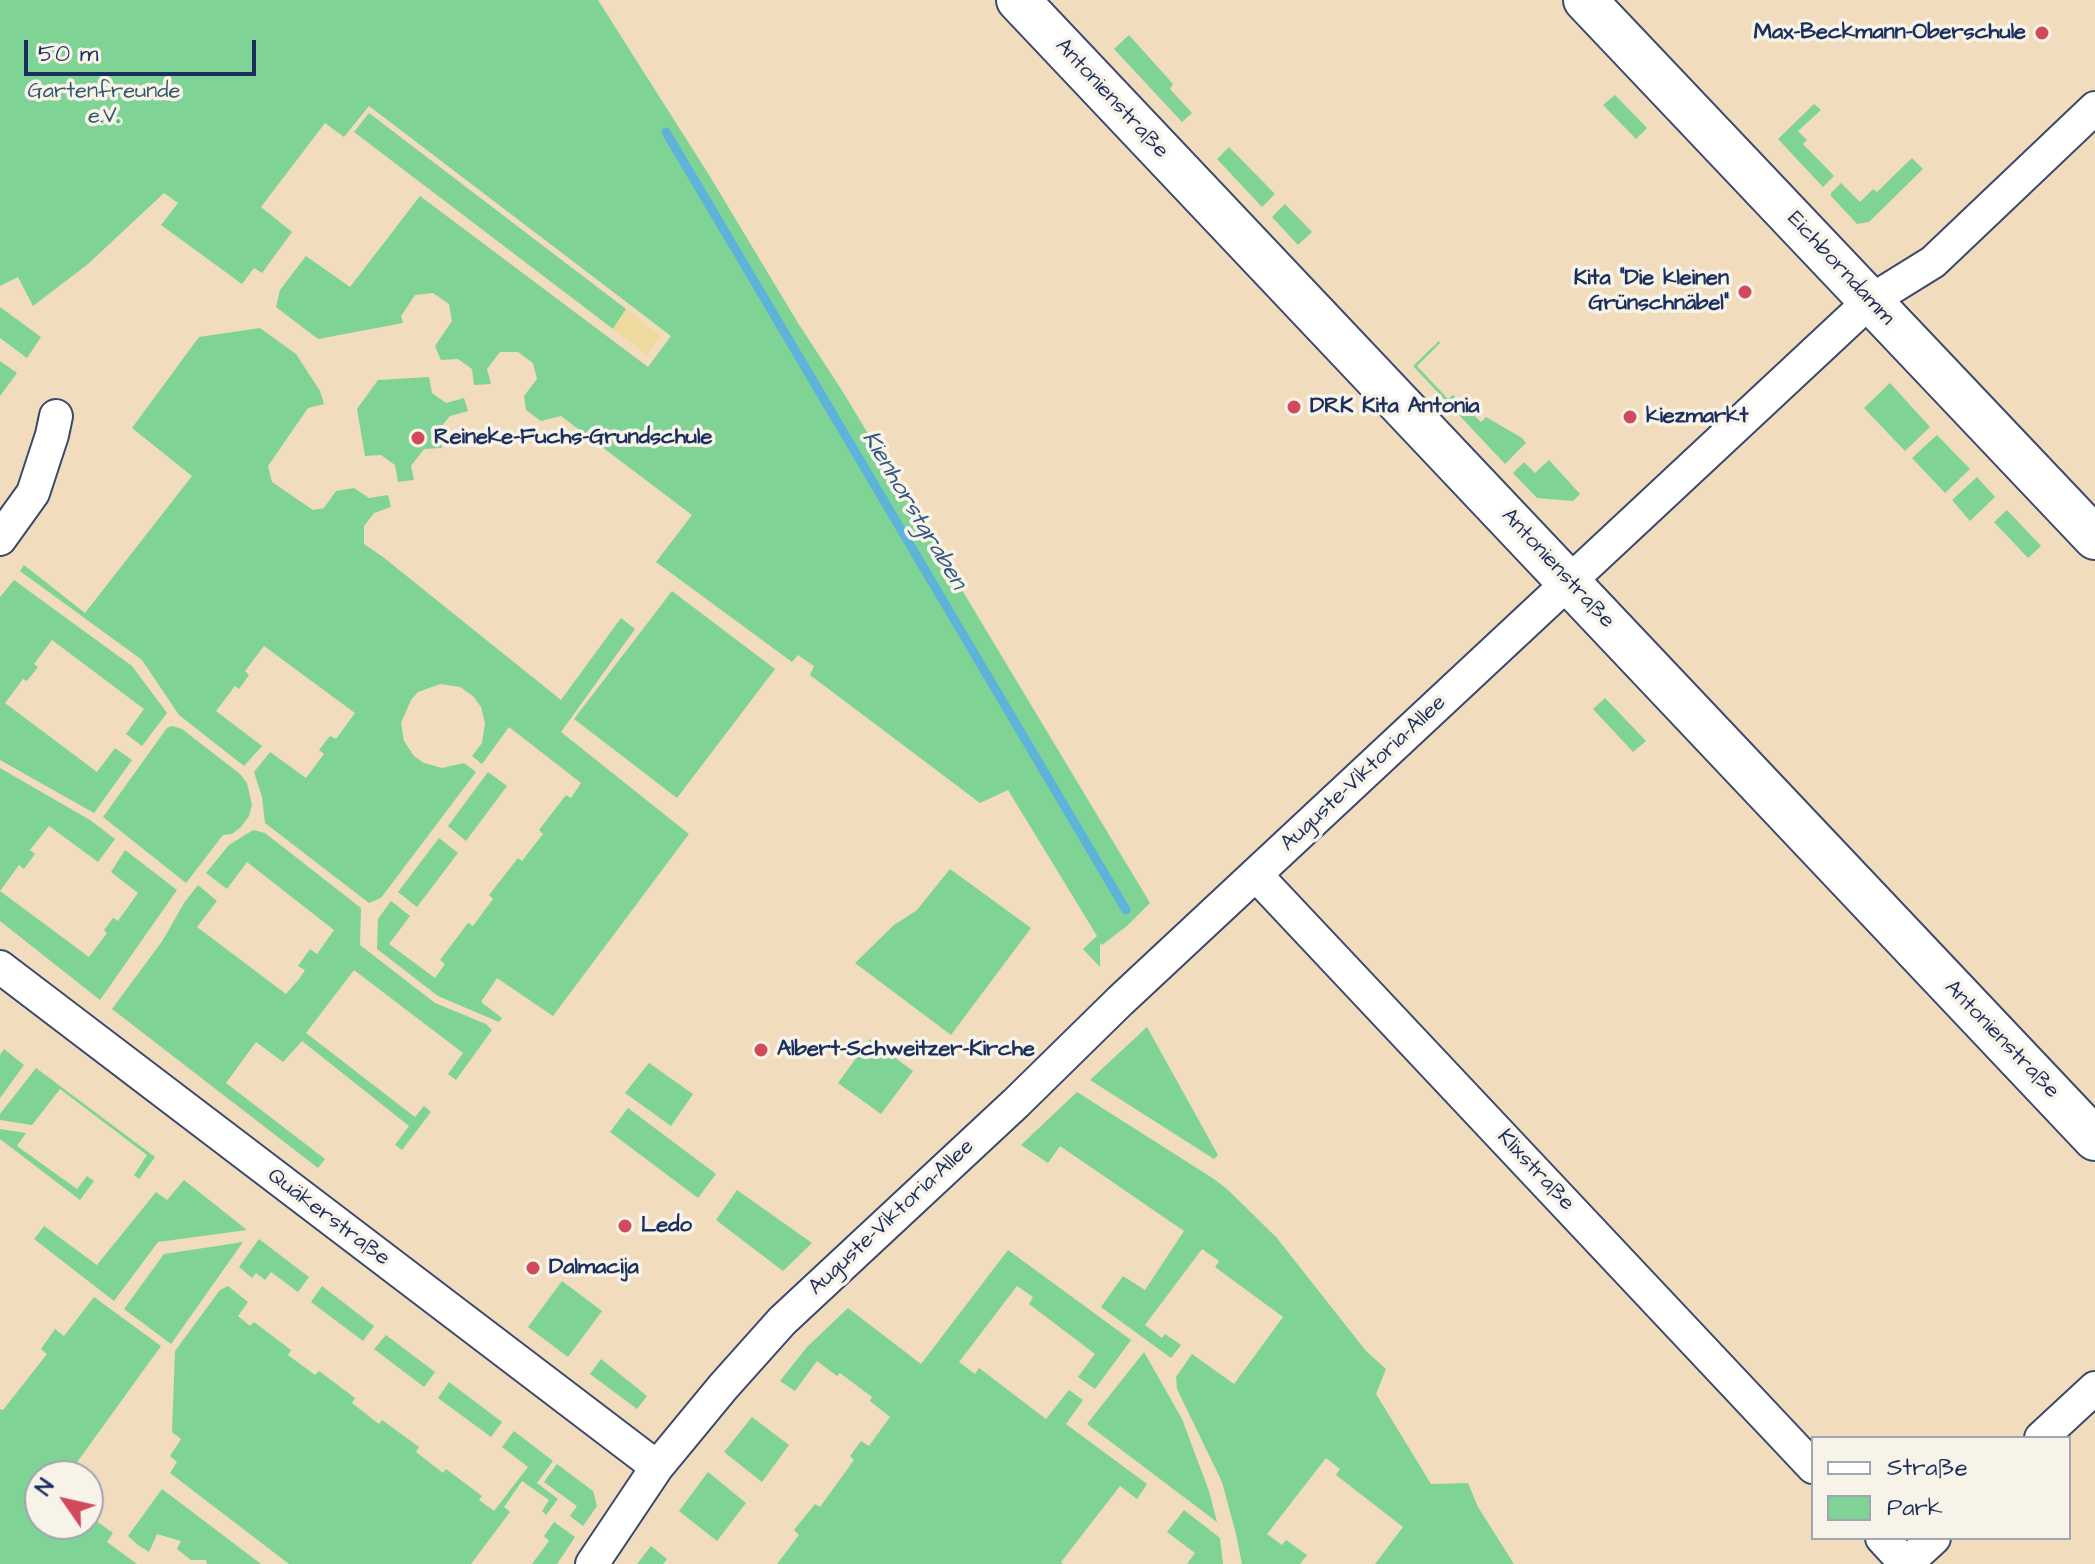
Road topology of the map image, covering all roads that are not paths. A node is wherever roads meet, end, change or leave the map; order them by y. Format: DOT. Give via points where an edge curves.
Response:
graph roads {
  1 [pos="1018,0"];
  2 [pos="1585,0"];
  3 [pos="2095,108"];
  4 [pos="1870,301"];
  5 [pos="56,416"];
  6 [pos="2095,538"];
  7 [pos="0,539"];
  8 [pos="1570,583"];
  9 [pos="1256,875"];
  10 [pos="0,967"];
  11 [pos="2095,1139"];
  12 [pos="2095,1388"];
  13 [pos="2043,1436"];
  14 [pos="1811,1465"];
  15 [pos="657,1467"];
  16 [pos="1884,1540"];
  17 [pos="1932,1540"];
  18 [pos="592,1564"];
  19 [pos="1906,1564"];
  1 -- 8 [label="main road, Antonienstraße"];
  2 -- 4 [label="main road, Eichborndamm"];
  3 -- 4 [label="street, Auguste-Viktoria-Allee" via="1933,262"];
  4 -- 6 [label="main road, Eichborndamm"];
  4 -- 8 [label="street, Auguste-Viktoria-Allee"];
  5 -- 7 [label="street" via="33,493"];
  8 -- 9 [label="street, Auguste-Viktoria-Allee"];
  8 -- 11 [label="main road, Antonienstraße"];
  9 -- 14 [label="street, Klixstraße"];
  9 -- 15 [label="street, Auguste-Viktoria-Allee" via="782,1321"];
  10 -- 15 [label="street, Quäkerstraße"];
  12 -- 13 [label="street"];
  15 -- 18 [label="street, Auguste-Viktoria-Allee"];
  16 -- 19 [label="street"];
  17 -- 19 [label="street"];
}
